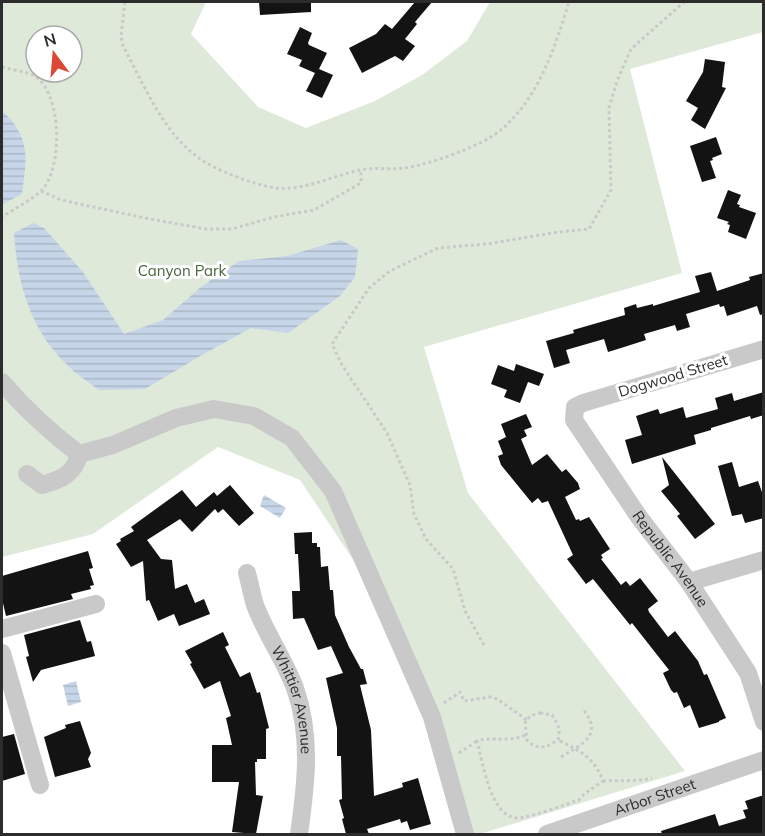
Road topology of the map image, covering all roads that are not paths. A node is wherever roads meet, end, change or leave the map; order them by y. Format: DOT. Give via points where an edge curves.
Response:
graph roads {
  1 [pos="764,349"];
  2 [pos="2,382"];
  3 [pos="583,403"];
  4 [pos="80,454"];
  5 [pos="27,474"];
  6 [pos="764,560"];
  7 [pos="247,573"];
  8 [pos="689,582"];
  9 [pos="96,604"];
  10 [pos="2,629"];
  11 [pos="2,653"];
  12 [pos="9,710"];
  13 [pos="764,722"];
  14 [pos="764,760"];
  15 [pos="40,785"];
  16 [pos="299,834"];
  17 [pos="465,834"];
  18 [pos="548,834"];
  1 -- 3 [label="street, Dogwood Street"];
  2 -- 4 [label="street" via="43,426"];
  3 -- 8 [label="street, Republic Avenue" via="575,407 574,420 639,517"];
  4 -- 5 [label="street" via="70,473 60,480 42,485"];
  4 -- 17 [label="street" via="113,445 176,418 214,409 254,416 292,438 333,491 430,712"];
  6 -- 8 [label="street"];
  7 -- 16 [label="street, Whittier Avenue" via="255,604 296,690 304,724 306,784"];
  8 -- 13 [label="street, Republic Avenue" via="748,674"];
  9 -- 10 [label="street"];
  11 -- 12 [label="street"];
  12 -- 15 [label="street"];
  14 -- 18 [label="street, Arbor Street"];
}
